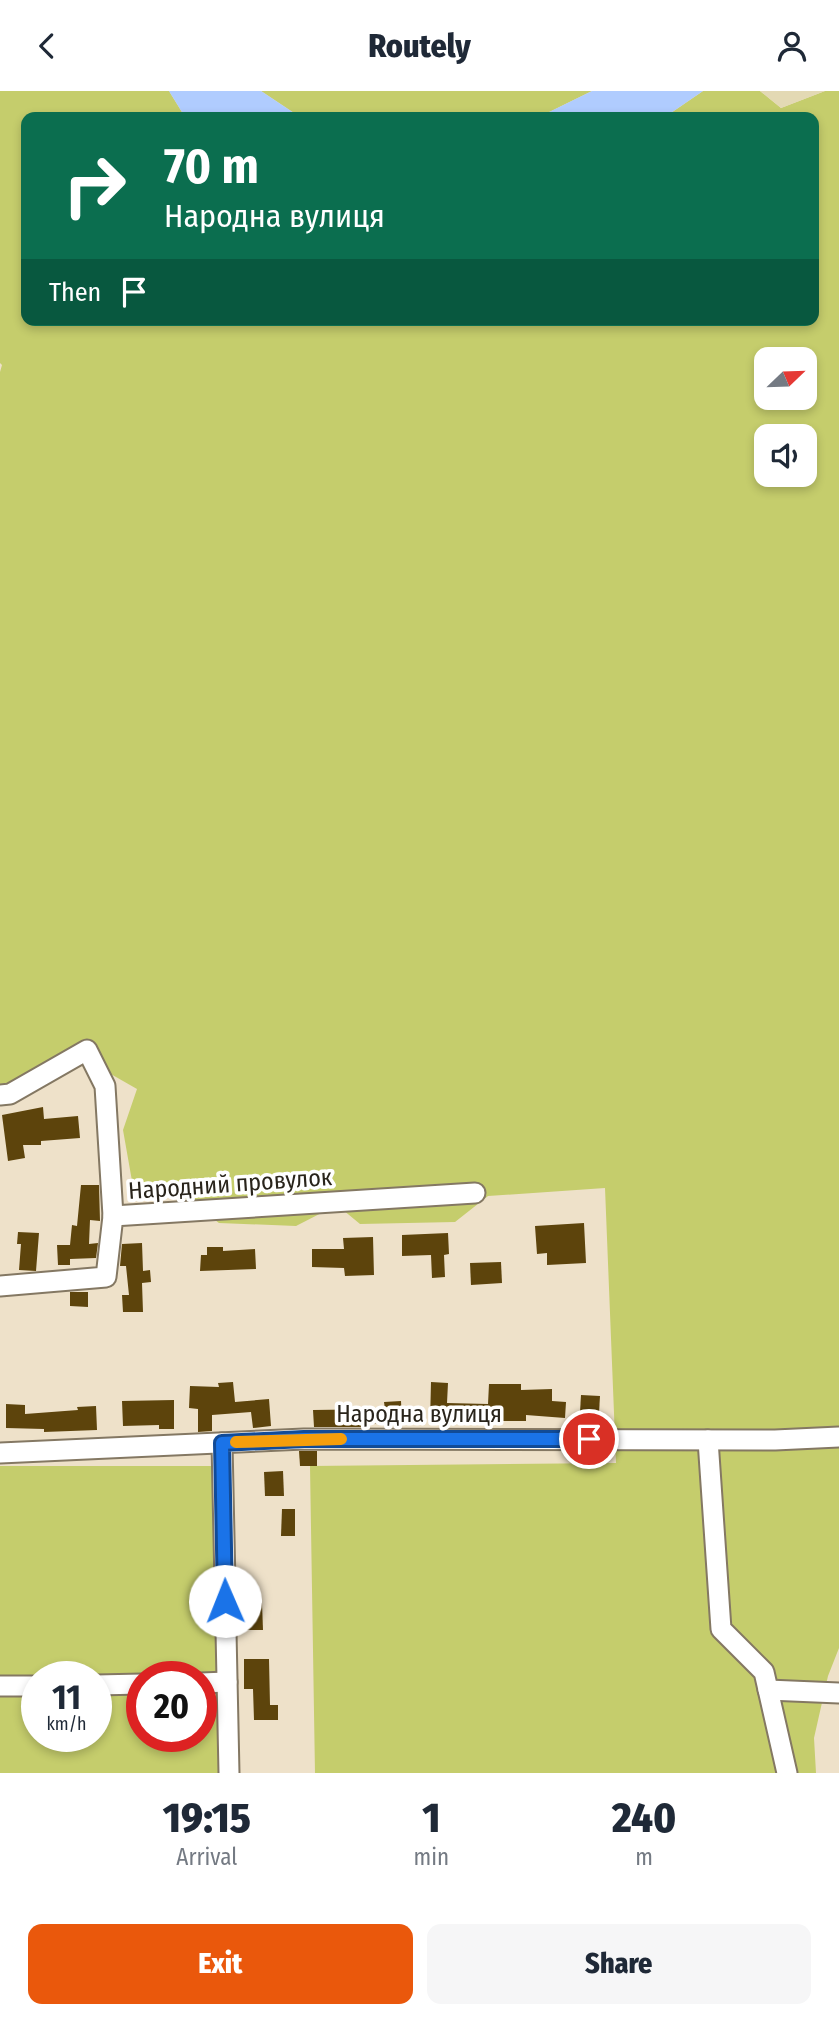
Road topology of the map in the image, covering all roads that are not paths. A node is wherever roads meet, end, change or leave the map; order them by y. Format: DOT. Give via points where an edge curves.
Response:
graph roads {
  1 [pos="0,1095"];
  2 [pos="475,1193"];
  3 [pos="113,1216"];
  4 [pos="0,1286"];
  5 [pos="839,1437"];
  6 [pos="708,1440"];
  7 [pos="222,1443"];
  8 [pos="0,1453"];
  9 [pos="217,1682"];
  10 [pos="227,1682"];
  11 [pos="0,1686"];
  12 [pos="21,1686"];
  13 [pos="768,1690"];
  14 [pos="839,1693"];
  15 [pos="229,1773"];
  16 [pos="787,1773"];
  1 -- 3 [label="street" via="10,1094 87,1050 105,1086"];
  2 -- 3 [label="street, Народний провулок"];
  3 -- 4 [label="street, Народний провулок" via="106,1277"];
  5 -- 6 [label="street, Народна вулиця"];
  6 -- 7 [label="street, Народна вулиця"];
  6 -- 13 [label="street" via="720,1629 764,1672"];
  7 -- 8 [label="street, Народна вулиця"];
  7 -- 10 [label="street"];
  9 -- 10 [label="street"];
  10 -- 15 [label="street"];
  11 -- 12 [label="street"];
  13 -- 14 [label="street"];
  13 -- 16 [label="street"];
}
